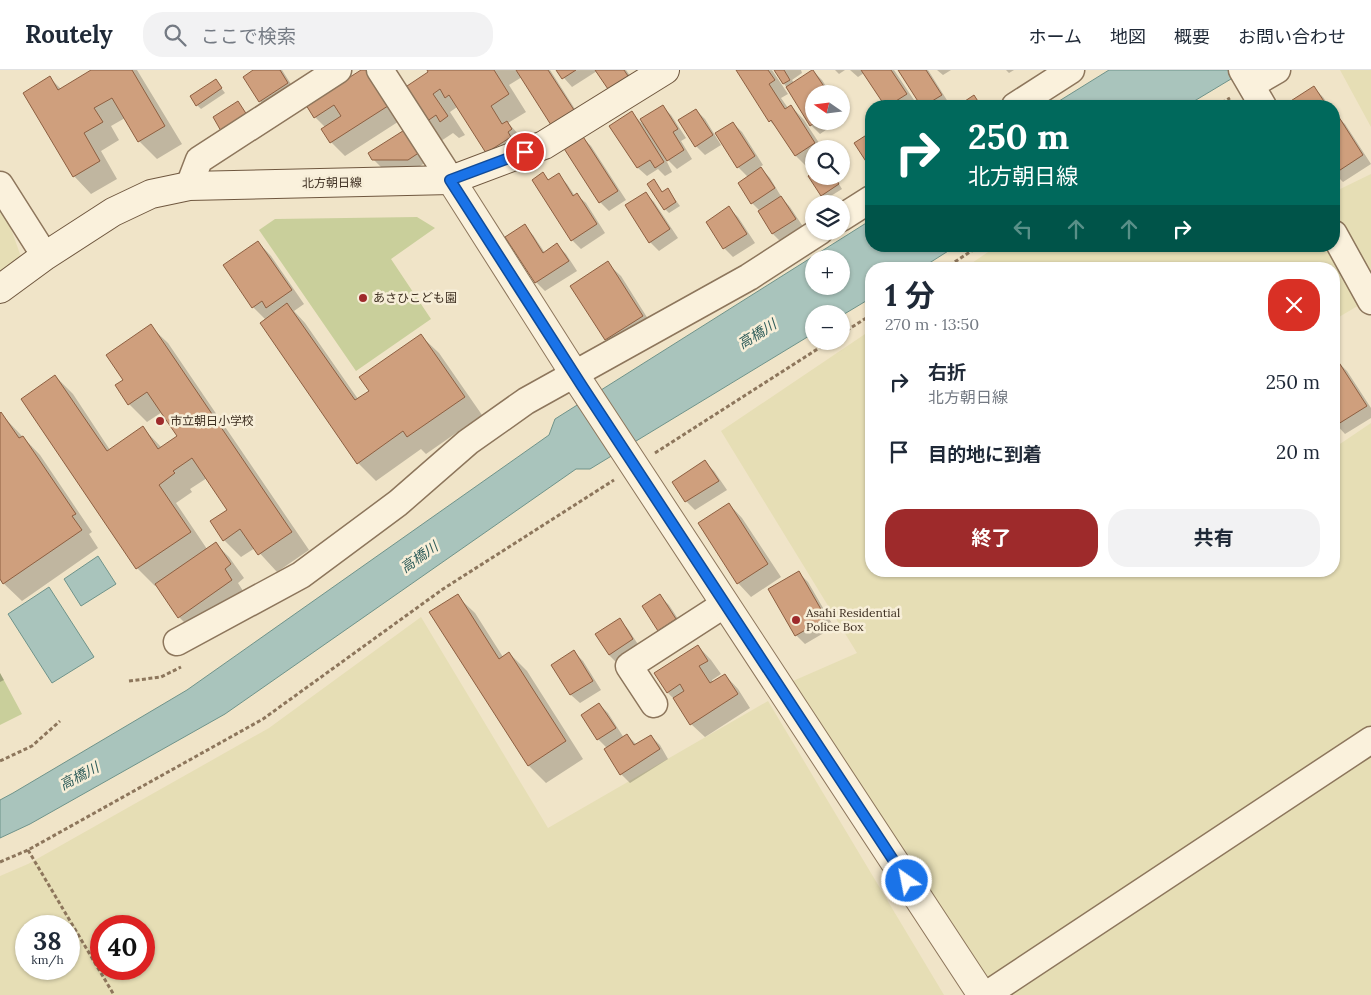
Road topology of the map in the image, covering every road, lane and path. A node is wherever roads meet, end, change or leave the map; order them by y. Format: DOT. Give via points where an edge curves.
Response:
graph roads {
  1 [pos="338,70"];
  2 [pos="380,70"];
  3 [pos="665,70"];
  4 [pos="1071,70"];
  5 [pos="1277,70"];
  6 [pos="1250,84"];
  7 [pos="1024,100"];
  8 [pos="450,180"];
  9 [pos="0,185"];
  10 [pos="189,186"];
  11 [pos="865,203"];
  12 [pos="850,212"];
  13 [pos="806,240"];
  14 [pos="1340,245"];
  15 [pos="970,252"];
  16 [pos="45,256"];
  17 [pos="955,262"];
  18 [pos="0,288"];
  19 [pos="1371,302"];
  20 [pos="865,319"];
  21 [pos="850,328"];
  22 [pos="815,350"];
  23 [pos="578,380"];
  24 [pos="631,462"];
  25 [pos="725,604"];
  26 [pos="177,642"];
  27 [pos="654,704"];
  28 [pos="60,721"];
  29 [pos="1371,740"];
  30 [pos="0,761"];
  31 [pos="28,850"];
  32 [pos="0,862"];
  33 [pos="114,995"];
  34 [pos="982,995"];
  35 [pos="986,995"];
  1 -- 10 [label="street" via="199,160"];
  2 -- 8 [label="street"];
  3 -- 8 [label="street, 北方朝日線" via="544,145"];
  4 -- 7 [label="street"];
  5 -- 6 [label="street"];
  8 -- 10 [label="street, 北方朝日線"];
  8 -- 23 [label="street"];
  9 -- 16 [label="street"];
  10 -- 16 [label="street, 北方朝日線" via="152,194 113,212"];
  11 -- 12 [label="street"];
  13 -- 23 [label="street"];
  14 -- 19 [label="street"];
  15 -- 17 [label="path"];
  16 -- 18 [label="street, 北方朝日線"];
  20 -- 21 [label="path"];
  22 -- 24 [label="path"];
  23 -- 24 [label="street"];
  23 -- 26 [label="street" via="526,401 468,442 398,503 302,575"];
  24 -- 25 [label="street"];
  24 -- 31 [label="path" via="443,589 263,719"];
  25 -- 27 [label="street" via="630,666"];
  25 -- 34 [label="street"];
  28 -- 30 [label="path" via="32,746"];
  29 -- 35 [label="street"];
  31 -- 32 [label="path"];
  31 -- 33 [label="path"];
}
